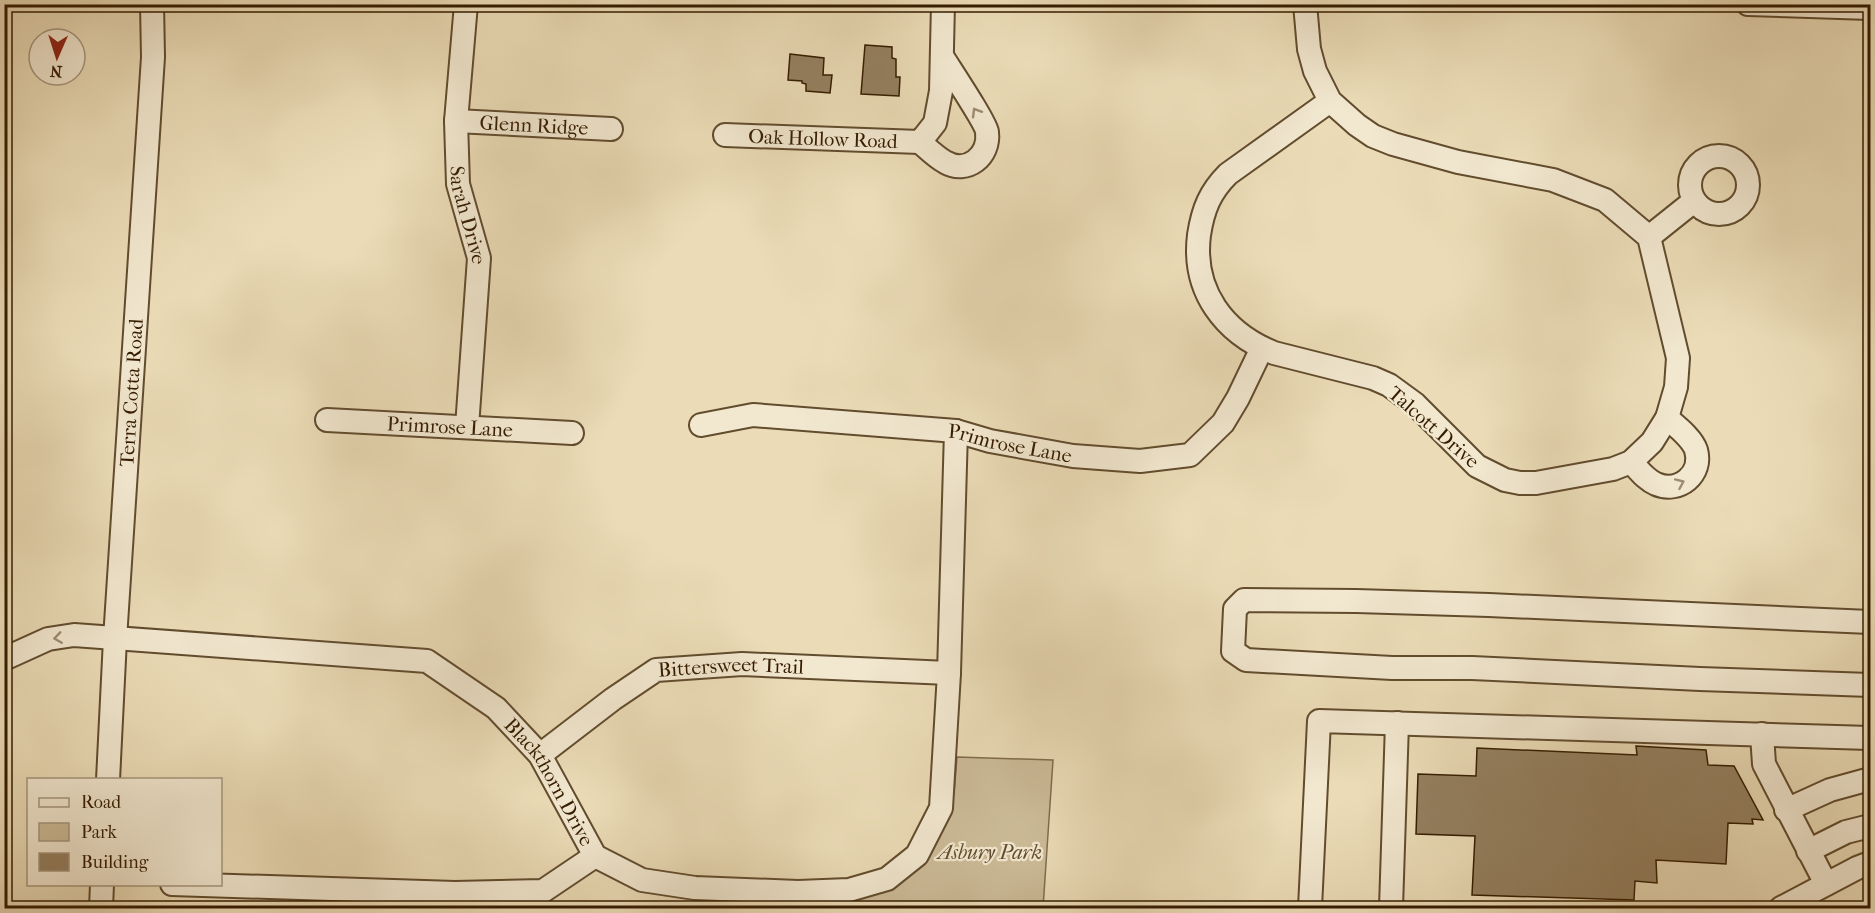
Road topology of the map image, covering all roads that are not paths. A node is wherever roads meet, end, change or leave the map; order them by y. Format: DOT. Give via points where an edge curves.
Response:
graph roads {
  1 [pos="152,4"];
  2 [pos="466,4"];
  3 [pos="943,4"];
  4 [pos="1305,4"];
  5 [pos="1748,4"];
  6 [pos="1870,8"];
  7 [pos="942,56"];
  8 [pos="1330,101"];
  9 [pos="456,121"];
  10 [pos="611,129"];
  11 [pos="725,135"];
  12 [pos="920,142"];
  13 [pos="1694,201"];
  14 [pos="1649,237"];
  15 [pos="1262,348"];
  16 [pos="1667,418"];
  17 [pos="327,420"];
  18 [pos="701,425"];
  19 [pos="467,427"];
  20 [pos="956,431"];
  21 [pos="572,433"];
  22 [pos="1631,462"];
  23 [pos="1870,622"];
  24 [pos="115,639"];
  25 [pos="4,659"];
  26 [pos="949,673"];
  27 [pos="1870,685"];
  28 [pos="1397,723"];
  29 [pos="1762,734"];
  30 [pos="1870,738"];
  31 [pos="540,755"];
  32 [pos="108,778"];
  33 [pos="1870,779"];
  34 [pos="1786,810"];
  35 [pos="1870,826"];
  36 [pos="1808,851"];
  37 [pos="595,856"];
  38 [pos="1870,863"];
  39 [pos="1826,884"];
  40 [pos="102,886"];
  41 [pos="207,886"];
  42 [pos="101,909"];
  43 [pos="1310,909"];
  44 [pos="1391,909"];
  45 [pos="1781,909"];
  1 -- 24 [label="street, Terra Cotta Road" via="153,57"];
  2 -- 9 [label="street, Sarah Drive"];
  3 -- 7 [label="street, Oak Hollow Road"];
  4 -- 8 [label="street" via="1309,49"];
  5 -- 6 [label="street"];
  7 -- 12 [label="street, Oak Hollow Road" via="935,123"];
  12 -- 7 [label="street, Oak Hollow Road, one-way" via="946,164 961,167 976,162 986,150 987,131"];
  8 -- 14 [label="street" via="1373,136 1393,144 1458,162 1553,180 1605,200"];
  8 -- 15 [label="street, Talcott Drive" via="1228,174 1205,207 1197,256 1203,285 1236,333"];
  9 -- 10 [label="street, Glenn Ridge"];
  9 -- 19 [label="street, Sarah Drive" via="458,184 479,258"];
  11 -- 12 [label="street, Oak Hollow Road"];
  13 -- 14 [label="street"];
  14 -- 16 [label="street, Talcott Drive" via="1678,358 1676,387"];
  15 -- 20 [label="street, Primrose Lane" via="1223,423 1190,456 1140,461 1073,456"];
  15 -- 22 [label="street, Talcott Drive" via="1389,385 1415,404 1477,466 1505,480 1536,483"];
  16 -- 22 [label="street, Talcott Drive" via="1652,442"];
  22 -- 16 [label="street, one-way" via="1650,481 1664,487 1678,486 1691,477 1696,450"];
  17 -- 19 [label="street, Primrose Lane"];
  18 -- 20 [label="street, Primrose Lane" via="753,415"];
  19 -- 21 [label="street, Primrose Lane"];
  20 -- 26 [label="street, Blackthorn Drive"];
  23 -- 27 [label="street" via="1478,605 1244,600 1235,609 1233,651 1246,660 1392,668"];
  24 -- 25 [label="street, Blackthorn Drive, one-way" via="74,635 48,639"];
  24 -- 31 [label="street, Blackthorn Drive" via="427,661 496,708"];
  24 -- 32 [label="street, Terra Cotta Road"];
  26 -- 31 [label="street, Bittersweet Trail" via="742,664 656,670"];
  26 -- 37 [label="street, Blackthorn Drive" via="941,808 916,855 887,879 849,890 695,888 642,880"];
  28 -- 29 [label="street"];
  28 -- 43 [label="street" via="1319,721"];
  28 -- 44 [label="street"];
  29 -- 30 [label="street"];
  29 -- 34 [label="street" via="1764,764"];
  31 -- 37 [label="street, Blackthorn Drive"];
  33 -- 34 [label="street" via="1830,790"];
  34 -- 36 [label="street"];
  35 -- 36 [label="street" via="1846,832"];
  36 -- 39 [label="street"];
  37 -- 41 [label="street" via="543,891 455,893"];
  38 -- 39 [label="street"];
  39 -- 45 [label="street"];
  40 -- 42 [label="street"];
}
